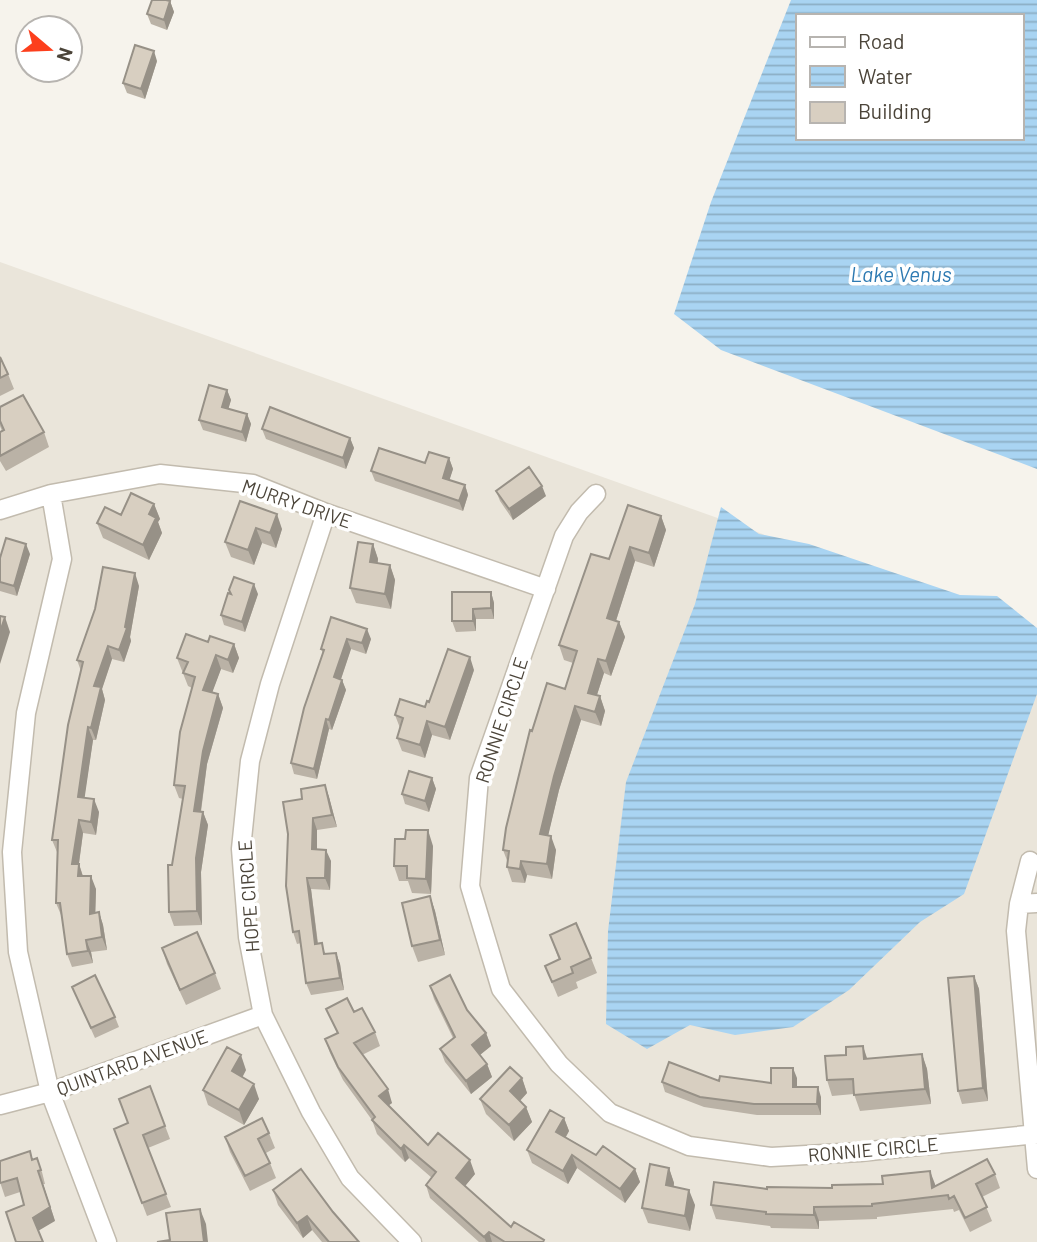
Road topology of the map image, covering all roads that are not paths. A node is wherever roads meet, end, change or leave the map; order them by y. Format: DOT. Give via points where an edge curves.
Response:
graph roads {
  1 [pos="51,494"];
  2 [pos="596,494"];
  3 [pos="0,510"];
  4 [pos="326,513"];
  5 [pos="546,589"];
  6 [pos="6,851"];
  7 [pos="1030,861"];
  8 [pos="1037,903"];
  9 [pos="1019,904"];
  10 [pos="263,1015"];
  11 [pos="50,1092"];
  12 [pos="0,1105"];
  13 [pos="1036,1134"];
  14 [pos="1037,1170"];
  15 [pos="107,1242"];
  16 [pos="412,1242"];
  1 -- 3 [label="street, MURRY DRIVE"];
  1 -- 4 [label="street, MURRY DRIVE" via="160,474 253,484"];
  1 -- 6 [label="street" via="62,559 26,713"];
  2 -- 5 [label="street, RONNIE CIRCLE" via="564,536"];
  4 -- 5 [label="street, MURRY DRIVE"];
  4 -- 10 [label="street, HOPE CIRCLE" via="250,761 242,849 248,937"];
  5 -- 13 [label="street, RONNIE CIRCLE" via="479,778 470,886 501,989 559,1064 610,1113 688,1146 771,1157"];
  6 -- 11 [label="street" via="18,952"];
  7 -- 9 [label="street"];
  8 -- 9 [label="street"];
  9 -- 13 [label="street" via="1016,931"];
  10 -- 11 [label="street, QUINTARD AVENUE"];
  10 -- 16 [label="street, HOPE CIRCLE" via="350,1178"];
  11 -- 12 [label="street, QUINTARD AVENUE"];
  11 -- 15 [label="street"];
  13 -- 14 [label="street"];
}
